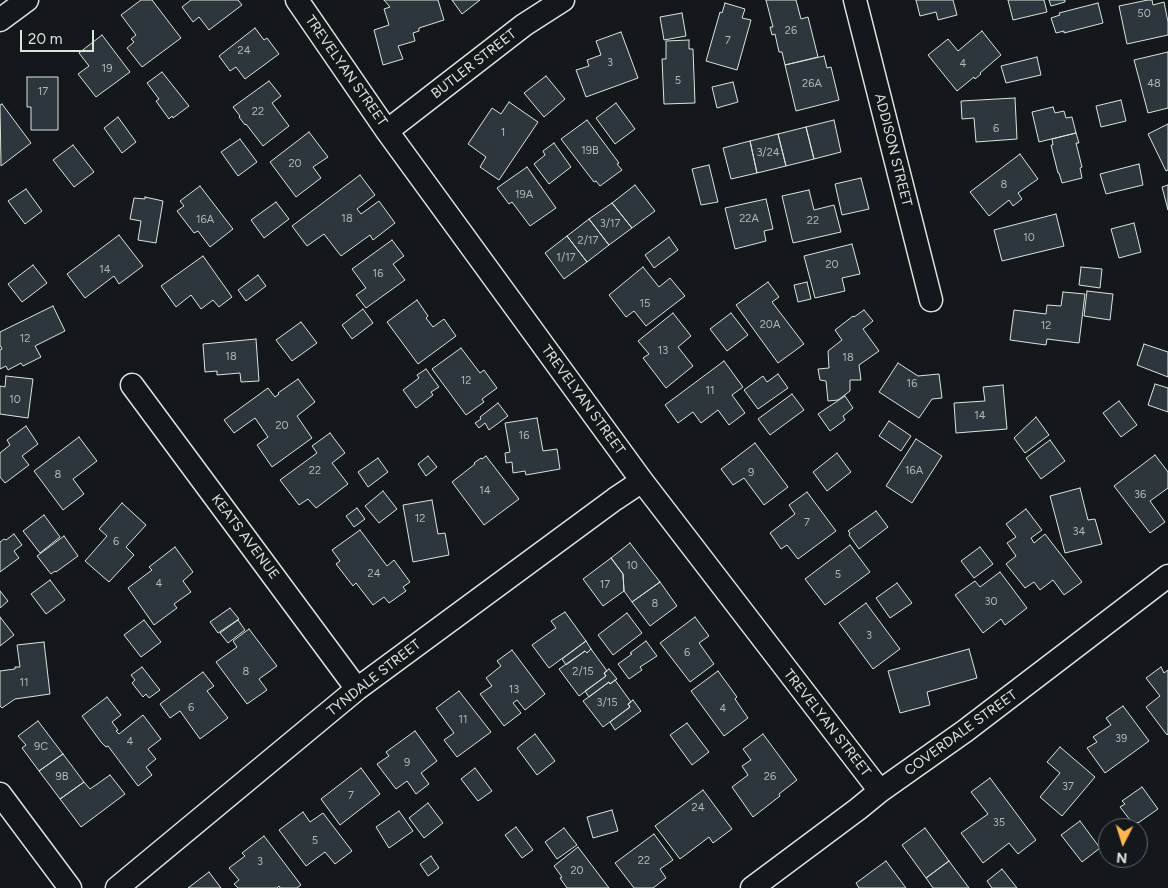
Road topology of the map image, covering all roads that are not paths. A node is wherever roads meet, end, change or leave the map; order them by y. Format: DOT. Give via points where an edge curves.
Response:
graph roads {
  1 [pos="27,0"];
  2 [pos="297,0"];
  3 [pos="563,0"];
  4 [pos="855,0"];
  5 [pos="0,20"];
  6 [pos="387,131"];
  7 [pos="931,300"];
  8 [pos="132,385"];
  9 [pos="642,481"];
  10 [pos="1168,576"];
  11 [pos="357,689"];
  12 [pos="880,791"];
  13 [pos="0,794"];
  14 [pos="70,888"];
  15 [pos="117,888"];
  16 [pos="752,888"];
  1 -- 5 [label="street"];
  2 -- 6 [label="street, TREVELYAN STREET"];
  3 -- 6 [label="street, BUTLER STREET" via="524,25"];
  4 -- 7 [label="street, ADDISON STREET"];
  6 -- 9 [label="street, TREVELYAN STREET"];
  8 -- 11 [label="street, KEATS AVENUE"];
  9 -- 11 [label="street, TYNDALE STREET"];
  9 -- 12 [label="street, TREVELYAN STREET"];
  10 -- 12 [label="street, COVERDALE STREET" via="965,731"];
  11 -- 15 [label="street, TYNDALE STREET"];
  12 -- 16 [label="street, COVERDALE STREET"];
  13 -- 14 [label="street"];
}
